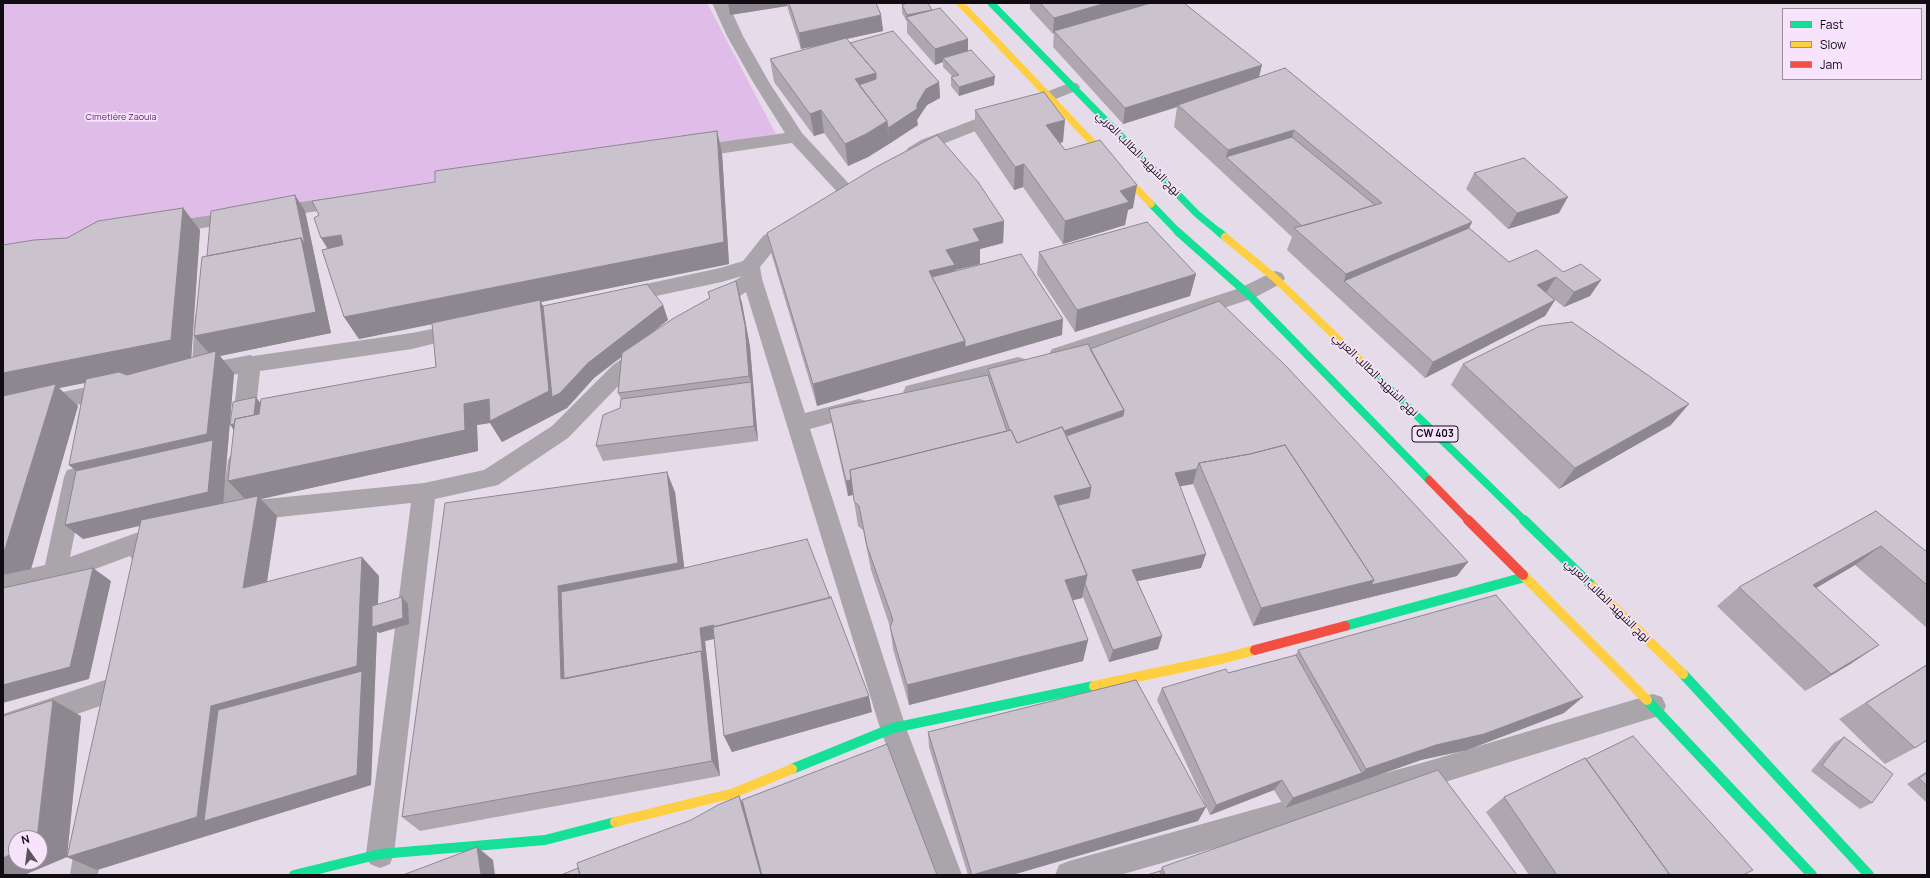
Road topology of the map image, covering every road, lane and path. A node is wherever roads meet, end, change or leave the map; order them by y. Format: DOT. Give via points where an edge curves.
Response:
graph roads {
  1 [pos="720,3"];
  2 [pos="960,3"];
  3 [pos="991,3"];
  4 [pos="1072,88"];
  5 [pos="1048,97"];
  6 [pos="796,137"];
  7 [pos="677,154"];
  8 [pos="900,160"];
  9 [pos="846,191"];
  10 [pos="361,200"];
  11 [pos="808,216"];
  12 [pos="149,231"];
  13 [pos="751,272"];
  14 [pos="1275,278"];
  15 [pos="1248,293"];
  16 [pos="206,300"];
  17 [pos="605,300"];
  18 [pos="697,316"];
  19 [pos="482,326"];
  20 [pos="658,344"];
  21 [pos="250,363"];
  22 [pos="202,371"];
  23 [pos="180,375"];
  24 [pos="129,386"];
  25 [pos="93,394"];
  26 [pos="3,412"];
  27 [pos="88,417"];
  28 [pos="796,424"];
  29 [pos="80,456"];
  30 [pos="424,492"];
  31 [pos="233,512"];
  32 [pos="212,518"];
  33 [pos="55,573"];
  34 [pos="136,575"];
  35 [pos="1525,577"];
  36 [pos="3,586"];
  37 [pos="112,691"];
  38 [pos="1653,706"];
  39 [pos="3,727"];
  40 [pos="893,728"];
  41 [pos="93,813"];
  42 [pos="380,854"];
  43 [pos="84,875"];
  44 [pos="294,875"];
  45 [pos="948,875"];
  46 [pos="1069,875"];
  47 [pos="1812,875"];
  48 [pos="1869,875"];
  1 -- 6 [label="street" via="761,82"];
  2 -- 5 [label="main road, CW 403"];
  3 -- 4 [label="main road, نهج الشهيد الطالب العربي / CW 403"];
  4 -- 5 [label="street"];
  4 -- 14 [label="main road, نهج الشهيد الطالب العربي / CW 403" via="1197,214"];
  5 -- 8 [label="street" via="927,144"];
  5 -- 15 [label="main road, CW 403" via="1173,227"];
  6 -- 7 [label="street"];
  6 -- 9 [label="street"];
  10 -- 12 [label="street" via="210,229"];
  11 -- 13 [label="street" via="770,241"];
  13 -- 17 [label="street" via="722,275"];
  13 -- 18 [label="street"];
  13 -- 28 [label="street"];
  14 -- 15 [label="street"];
  14 -- 48 [label="main road, نهج الشهيد الطالب العربي / CW 403" via="1693,684"];
  15 -- 28 [label="street" via="1037,360"];
  15 -- 35 [label="main road, CW 403" via="1351,402"];
  16 -- 22 [label="street"];
  19 -- 21 [label="street" via="412,341"];
  20 -- 30 [label="street" via="620,371 560,432 490,478"];
  21 -- 22 [label="street"];
  21 -- 31 [label="street"];
  22 -- 23 [label="street"];
  24 -- 25 [label="street"];
  25 -- 26 [label="street"];
  25 -- 27 [label="street"];
  28 -- 40 [label="street"];
  29 -- 33 [label="street"];
  30 -- 31 [label="street"];
  30 -- 42 [label="street"];
  31 -- 32 [label="street"];
  33 -- 34 [label="street" via="158,536"];
  33 -- 36 [label="street"];
  35 -- 38 [label="main road, CW 403"];
  35 -- 40 [label="main road" via="1221,659"];
  37 -- 39 [label="street"];
  38 -- 46 [label="street" via="1440,782"];
  38 -- 47 [label="main road, CW 403"];
  40 -- 42 [label="main road" via="734,793 545,840"];
  40 -- 45 [label="street"];
  41 -- 43 [label="street"];
  42 -- 44 [label="main road"];
}
